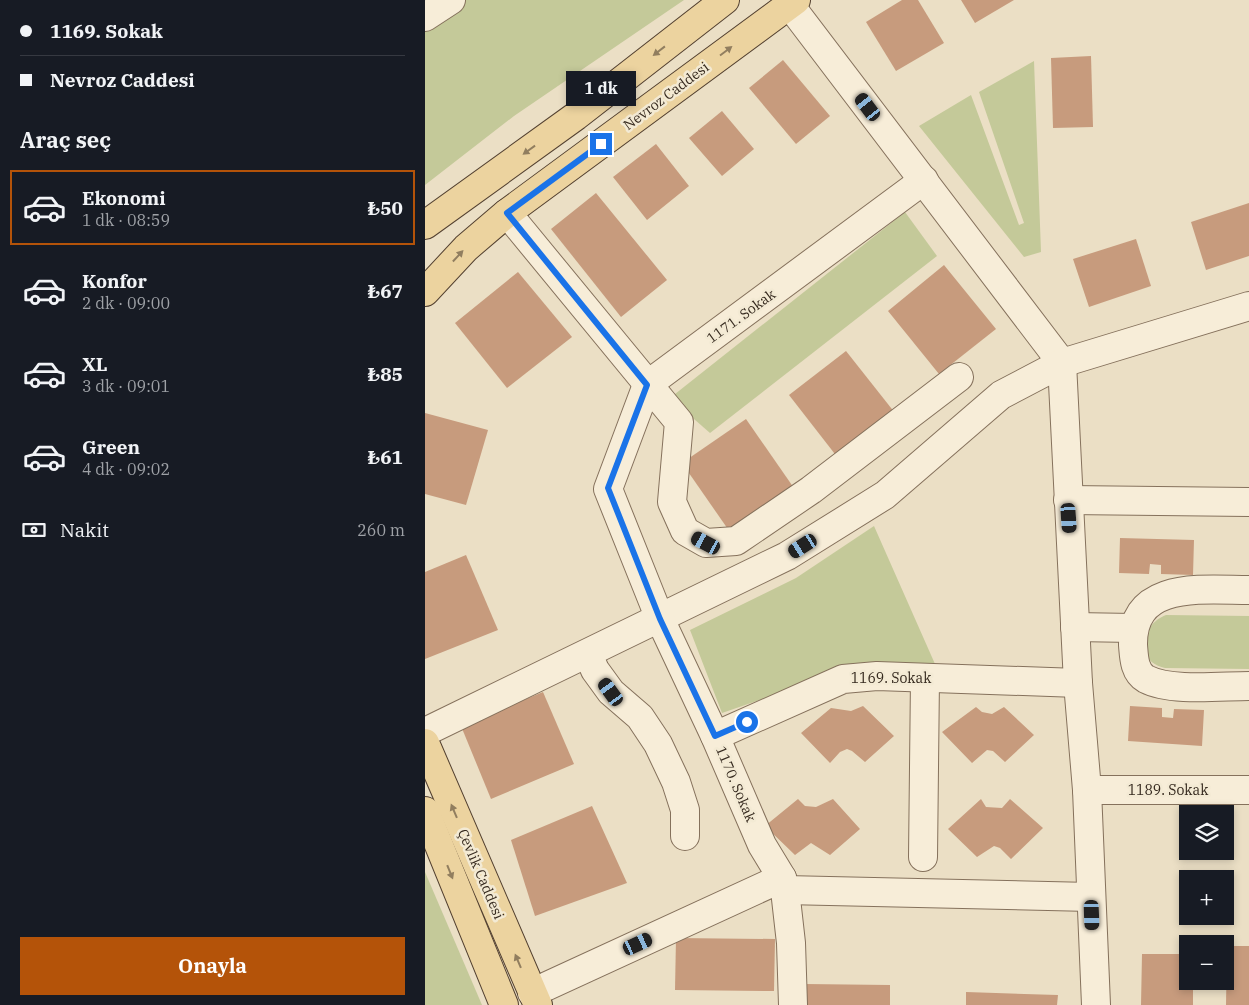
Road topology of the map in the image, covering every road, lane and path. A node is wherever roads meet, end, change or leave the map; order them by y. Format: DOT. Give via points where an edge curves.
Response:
graph roads {
  1 [pos="451,0"];
  2 [pos="725,0"];
  3 [pos="793,2"];
  4 [pos="425,17"];
  5 [pos="924,180"];
  6 [pos="507,213"];
  7 [pos="425,225"];
  8 [pos="425,292"];
  9 [pos="1249,306"];
  10 [pos="1062,363"];
  11 [pos="959,377"];
  12 [pos="647,385"];
  13 [pos="1068,500"];
  14 [pos="1249,502"];
  15 [pos="1249,590"];
  16 [pos="660,619"];
  17 [pos="1075,627"];
  18 [pos="1133,628"];
  19 [pos="588,654"];
  20 [pos="925,678"];
  21 [pos="1078,683"];
  22 [pos="1249,686"];
  23 [pos="425,732"];
  24 [pos="715,736"];
  25 [pos="425,743"];
  26 [pos="1087,790"];
  27 [pos="1249,790"];
  28 [pos="425,811"];
  29 [pos="685,836"];
  30 [pos="923,857"];
  31 [pos="783,884"];
  32 [pos="1091,898"];
  33 [pos="535,999"];
  34 [pos="504,1005"];
  35 [pos="793,1005"];
  36 [pos="1096,1005"];
  1 -- 4 [label="street"];
  2 -- 7 [label="main road, one-way" via="576,116"];
  3 -- 5 [label="street"];
  6 -- 3 [label="main road, Nevroz Caddesi, one-way"];
  5 -- 10 [label="street"];
  5 -- 12 [label="street, 1171. Sokak"];
  8 -- 6 [label="main road, Nevroz Caddesi, one-way" via="466,248"];
  6 -- 12 [label="street"];
  9 -- 10 [label="street"];
  10 -- 13 [label="street"];
  10 -- 16 [label="street" via="1001,396 885,494 787,556"];
  11 -- 12 [label="street" via="811,490 736,541 706,543 685,531 672,502 679,422"];
  12 -- 16 [label="street, 1170. Sokak" via="608,488"];
  13 -- 14 [label="street"];
  13 -- 17 [label="street"];
  15 -- 18 [label="street" via="1182,590 1149,604 1140,612"];
  16 -- 19 [label="street"];
  16 -- 24 [label="street, 1170. Sokak"];
  17 -- 18 [label="street"];
  17 -- 21 [label="street"];
  18 -- 22 [label="street" via="1135,668 1145,678 1170,685"];
  19 -- 23 [label="street"];
  19 -- 29 [label="street" via="611,692 640,717 658,744 685,810"];
  20 -- 21 [label="street, 1169. Sokak"];
  20 -- 24 [label="street, 1169. Sokak" via="877,676 843,679"];
  20 -- 30 [label="street"];
  21 -- 26 [label="street"];
  24 -- 31 [label="street, 1170. Sokak" via="762,845"];
  33 -- 25 [label="main road, Çevlik Caddesi, one-way"];
  26 -- 27 [label="street, 1189. Sokak"];
  26 -- 32 [label="street"];
  28 -- 34 [label="main road, Çevlik Caddesi, one-way"];
  31 -- 32 [label="street"];
  31 -- 33 [label="street"];
  31 -- 35 [label="street, 1170. Sokak" via="791,943"];
  32 -- 36 [label="street"];
}
